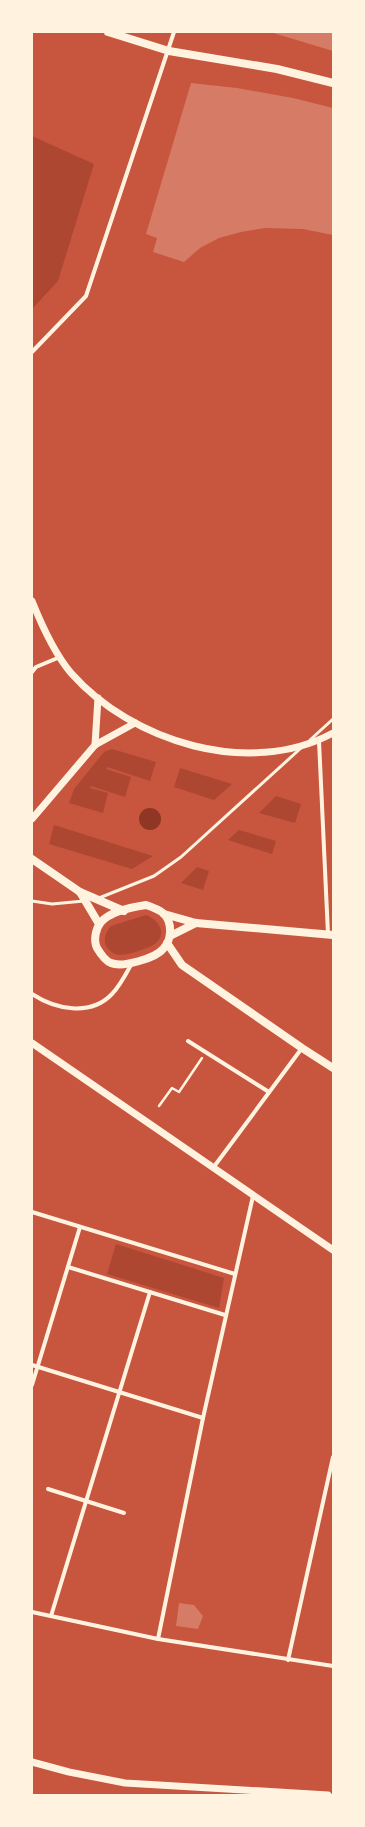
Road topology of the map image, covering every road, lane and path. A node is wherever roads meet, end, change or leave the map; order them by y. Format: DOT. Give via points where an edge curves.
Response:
graph roads {
  1 [pos="108,32"];
  2 [pos="174,32"];
  3 [pos="168,50"];
  4 [pos="333,82"];
  5 [pos="32,352"];
  6 [pos="32,601"];
  7 [pos="61,657"];
  8 [pos="32,672"];
  9 [pos="98,698"];
  10 [pos="333,719"];
  11 [pos="135,723"];
  12 [pos="333,733"];
  13 [pos="319,741"];
  14 [pos="95,745"];
  15 [pos="302,746"];
  16 [pos="32,819"];
  17 [pos="32,860"];
  18 [pos="80,892"];
  19 [pos="96,899"];
  20 [pos="85,901"];
  21 [pos="32,902"];
  22 [pos="124,911"];
  23 [pos="164,914"];
  24 [pos="196,923"];
  25 [pos="99,924"];
  26 [pos="331,935"];
  27 [pos="169,939"];
  28 [pos="132,962"];
  29 [pos="32,994"];
  30 [pos="188,1041"];
  31 [pos="32,1043"];
  32 [pos="302,1048"];
  33 [pos="205,1052"];
  34 [pos="333,1068"];
  35 [pos="269,1092"];
  36 [pos="159,1106"];
  37 [pos="213,1168"];
  38 [pos="253,1196"];
  39 [pos="32,1212"];
  40 [pos="80,1227"];
  41 [pos="333,1250"];
  42 [pos="68,1267"];
  43 [pos="235,1274"];
  44 [pos="150,1292"];
  45 [pos="225,1315"];
  46 [pos="32,1365"];
  47 [pos="38,1367"];
  48 [pos="32,1385"];
  49 [pos="120,1392"];
  50 [pos="203,1418"];
  51 [pos="333,1457"];
  52 [pos="48,1489"];
  53 [pos="87,1501"];
  54 [pos="124,1513"];
  55 [pos="32,1612"];
  56 [pos="51,1616"];
  57 [pos="158,1639"];
  58 [pos="288,1660"];
  59 [pos="333,1666"];
  60 [pos="32,1762"];
  61 [pos="206,1791"];
  62 [pos="328,1795"];
  1 -- 3 [label="main road"];
  2 -- 3 [label="street"];
  3 -- 4 [label="main road"];
  3 -- 5 [label="street" via="86,296"];
  6 -- 7 [label="street" via="41,623"];
  7 -- 8 [label="street" via="36,667"];
  7 -- 9 [label="street" via="71,673"];
  9 -- 11 [label="street"];
  9 -- 14 [label="street"];
  10 -- 15 [label="lane"];
  11 -- 14 [label="street"];
  11 -- 15 [label="street" via="166,738 208,749 260,752"];
  12 -- 13 [label="street"];
  13 -- 15 [label="street"];
  13 -- 26 [label="street"];
  14 -- 16 [label="street"];
  15 -- 19 [label="lane" via="181,857 154,876"];
  17 -- 18 [label="main road"];
  18 -- 19 [label="main road"];
  18 -- 20 [label="main road"];
  19 -- 20 [label="lane"];
  19 -- 22 [label="main road"];
  20 -- 21 [label="lane" via="52,904"];
  20 -- 25 [label="main road"];
  22 -- 23 [label="main road" via="146,905"];
  22 -- 25 [label="main road" via="106,916"];
  23 -- 24 [label="main road"];
  23 -- 27 [label="main road" via="169,922"];
  24 -- 26 [label="main road"];
  24 -- 27 [label="main road"];
  25 -- 28 [label="main road" via="95,945 100,954 111,963 120,965"];
  27 -- 28 [label="main road" via="162,950 150,957"];
  27 -- 32 [label="main road" via="182,965"];
  28 -- 29 [label="street" via="112,994 86,1008 64,1008"];
  30 -- 33 [label="street"];
  31 -- 37 [label="street"];
  32 -- 34 [label="main road"];
  32 -- 35 [label="street"];
  33 -- 35 [label="street"];
  33 -- 36 [label="path" via="179,1092 172,1088"];
  35 -- 37 [label="street"];
  37 -- 38 [label="street"];
  38 -- 41 [label="street"];
  38 -- 43 [label="street"];
  39 -- 40 [label="street"];
  40 -- 42 [label="street"];
  40 -- 43 [label="street"];
  42 -- 44 [label="street"];
  42 -- 47 [label="street"];
  43 -- 45 [label="street"];
  44 -- 45 [label="street"];
  44 -- 49 [label="street"];
  45 -- 50 [label="street"];
  46 -- 47 [label="street"];
  47 -- 48 [label="street"];
  47 -- 49 [label="street"];
  49 -- 50 [label="street"];
  49 -- 53 [label="street"];
  50 -- 57 [label="street"];
  51 -- 58 [label="street"];
  52 -- 53 [label="street"];
  53 -- 54 [label="street"];
  53 -- 56 [label="street"];
  55 -- 56 [label="street"];
  56 -- 57 [label="street"];
  57 -- 58 [label="street"];
  58 -- 59 [label="street"];
  60 -- 61 [label="street" via="125,1783"];
  61 -- 62 [label="street"];
}
